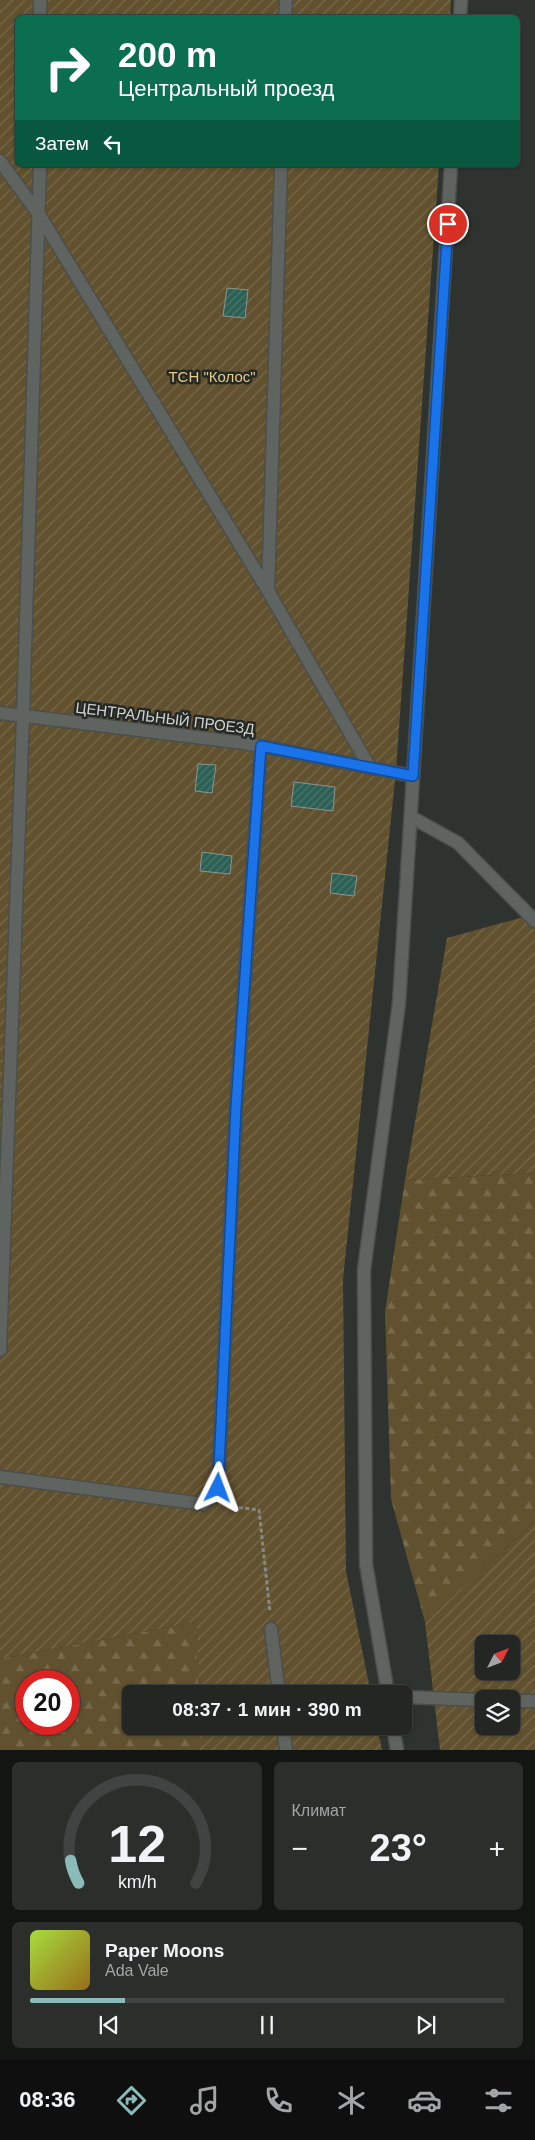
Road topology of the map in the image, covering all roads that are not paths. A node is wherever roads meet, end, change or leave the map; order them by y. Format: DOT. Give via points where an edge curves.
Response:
graph roads {
  1 [pos="40,0"];
  2 [pos="286,0"];
  3 [pos="461,0"];
  4 [pos="40,15"];
  5 [pos="285,15"];
  6 [pos="460,15"];
  7 [pos="0,161"];
  8 [pos="40,167"];
  9 [pos="280,167"];
  10 [pos="451,167"];
  11 [pos="40,216"];
  12 [pos="268,591"];
  13 [pos="0,714"];
  14 [pos="23,717"];
  15 [pos="261,746"];
  16 [pos="369,766"];
  17 [pos="413,776"];
  18 [pos="411,817"];
  19 [pos="535,921"];
  20 [pos="0,1350"];
  21 [pos="0,1477"];
  22 [pos="272,1629"];
  23 [pos="278,1685"];
  24 [pos="386,1685"];
  25 [pos="412,1697"];
  26 [pos="475,1700"];
  27 [pos="520,1700"];
  28 [pos="535,1701"];
  29 [pos="284,1735"];
  30 [pos="394,1735"];
  31 [pos="286,1750"];
  32 [pos="397,1750"];
  1 -- 4 [label="street"];
  2 -- 5 [label="street"];
  3 -- 6 [label="street"];
  7 -- 11 [label="street"];
  8 -- 11 [label="street"];
  9 -- 12 [label="street"];
  10 -- 17 [label="street"];
  11 -- 12 [label="street"];
  11 -- 14 [label="street"];
  12 -- 16 [label="street"];
  13 -- 14 [label="street, ЦЕНТРАЛЬНЫЙ ПРОЕЗД"];
  14 -- 15 [label="street, ЦЕНТРАЛЬНЫЙ ПРОЕЗД"];
  14 -- 20 [label="street"];
  15 -- 16 [label="street, ЦЕНТРАЛЬНЫЙ ПРОЕЗД"];
  15 -- 21 [label="street" via="236,1107 218,1488 203,1504"];
  16 -- 17 [label="street, ЦЕНТРАЛЬНЫЙ ПРОЕЗД"];
  17 -- 18 [label="street"];
  18 -- 19 [label="street" via="458,844"];
  18 -- 24 [label="street" via="399,1003 364,1270 366,1564"];
  22 -- 23 [label="street"];
  25 -- 26 [label="street"];
  27 -- 28 [label="street"];
  29 -- 31 [label="street"];
  30 -- 32 [label="street"];
}
